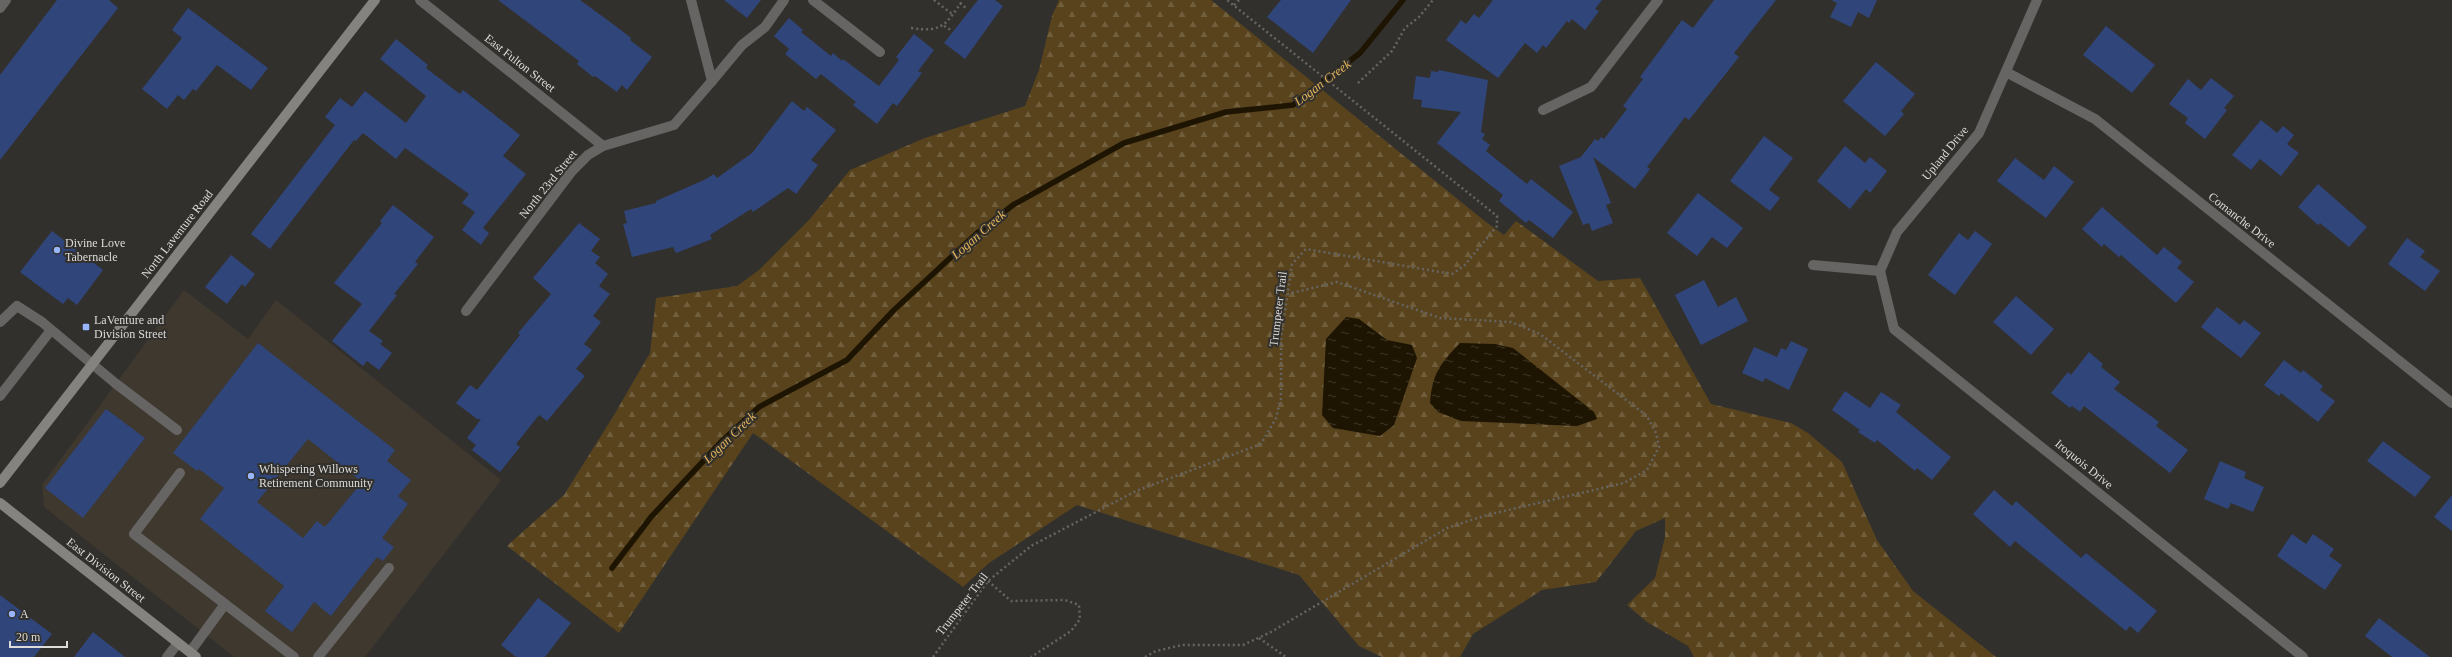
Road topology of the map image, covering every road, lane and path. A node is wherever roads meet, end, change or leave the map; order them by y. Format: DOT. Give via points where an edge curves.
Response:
graph roads {
  1 [pos="6,0"];
  2 [pos="375,0"];
  3 [pos="420,0"];
  4 [pos="691,0"];
  5 [pos="784,0"];
  6 [pos="813,0"];
  7 [pos="934,0"];
  8 [pos="963,0"];
  9 [pos="1227,0"];
  10 [pos="1239,0"];
  11 [pos="1434,0"];
  12 [pos="1658,0"];
  13 [pos="2037,0"];
  14 [pos="960,4"];
  15 [pos="1234,6"];
  16 [pos="0,8"];
  17 [pos="967,9"];
  18 [pos="952,14"];
  19 [pos="944,26"];
  20 [pos="911,28"];
  21 [pos="951,30"];
  22 [pos="880,52"];
  23 [pos="2006,72"];
  24 [pos="712,81"];
  25 [pos="1358,83"];
  26 [pos="1544,110"];
  27 [pos="603,146"];
  28 [pos="1813,265"];
  29 [pos="1880,271"];
  30 [pos="1288,294"];
  31 [pos="466,311"];
  32 [pos="0,322"];
  33 [pos="51,330"];
  34 [pos="92,364"];
  35 [pos="0,396"];
  36 [pos="2452,403"];
  37 [pos="177,430"];
  38 [pos="180,473"];
  39 [pos="0,483"];
  40 [pos="0,503"];
  41 [pos="389,568"];
  42 [pos="988,581"];
  43 [pos="225,604"];
  44 [pos="1259,638"];
  45 [pos="178,643"];
  46 [pos="193,654"];
  47 [pos="168,657"];
  48 [pos="294,657"];
  49 [pos="318,657"];
  50 [pos="933,657"];
  51 [pos="1031,657"];
  52 [pos="1145,657"];
  53 [pos="1286,657"];
  54 [pos="2303,657"];
  1 -- 16 [label="street"];
  2 -- 34 [label="street, North Laventure Road"];
  3 -- 27 [label="street, East Fulton Street"];
  4 -- 24 [label="street"];
  5 -- 24 [label="street, North 23rd Street" via="765,26 742,45"];
  6 -- 22 [label="street"];
  7 -- 18 [label="path"];
  8 -- 14 [label="path"];
  9 -- 15 [label="path, Trumpeter Trail"];
  10 -- 15 [label="path"];
  11 -- 25 [label="path" via="1405,28 1392,51"];
  12 -- 26 [label="street" via="1591,87"];
  13 -- 23 [label="street, Upland Drive"];
  14 -- 17 [label="path"];
  14 -- 18 [label="path"];
  15 -- 30 [label="path, Trumpeter Trail" via="1497,216 1497,226 1464,266 1452,274 1306,249 1292,264"];
  18 -- 19 [label="path"];
  19 -- 20 [label="path" via="934,30"];
  19 -- 21 [label="path"];
  23 -- 29 [label="street, Upland Drive" via="1979,133 1897,232"];
  23 -- 36 [label="street, Comanche Drive" via="2095,119"];
  24 -- 27 [label="street, North 23rd Street" via="674,125"];
  27 -- 31 [label="street, North 23rd Street" via="588,155 572,171"];
  28 -- 29 [label="street"];
  29 -- 54 [label="street, Iroquois Drive" via="1894,329"];
  30 -- 42 [label="path, Trumpeter Trail" via="1281,338 1281,398 1276,418 1261,444 1136,491 1031,546"];
  30 -- 44 [label="path" via="1338,282 1440,318 1511,322 1540,334 1647,416 1656,433 1659,447 1647,470 1624,483 1487,515 1447,528"];
  32 -- 33 [label="street" via="17,306"];
  33 -- 34 [label="street"];
  33 -- 35 [label="street"];
  34 -- 37 [label="street"];
  34 -- 39 [label="street, North Laventure Road"];
  38 -- 43 [label="street" via="134,534"];
  40 -- 45 [label="street, East Division Street"];
  41 -- 49 [label="street"];
  42 -- 50 [label="path, Trumpeter Trail"];
  42 -- 51 [label="path" via="1011,601 1065,600 1079,605 1080,619 1071,631"];
  43 -- 46 [label="street"];
  43 -- 48 [label="street"];
  44 -- 52 [label="path" via="1243,645 1182,645"];
  44 -- 53 [label="path"];
  45 -- 46 [label="street, East Division Street"];
  45 -- 47 [label="street"];
}
